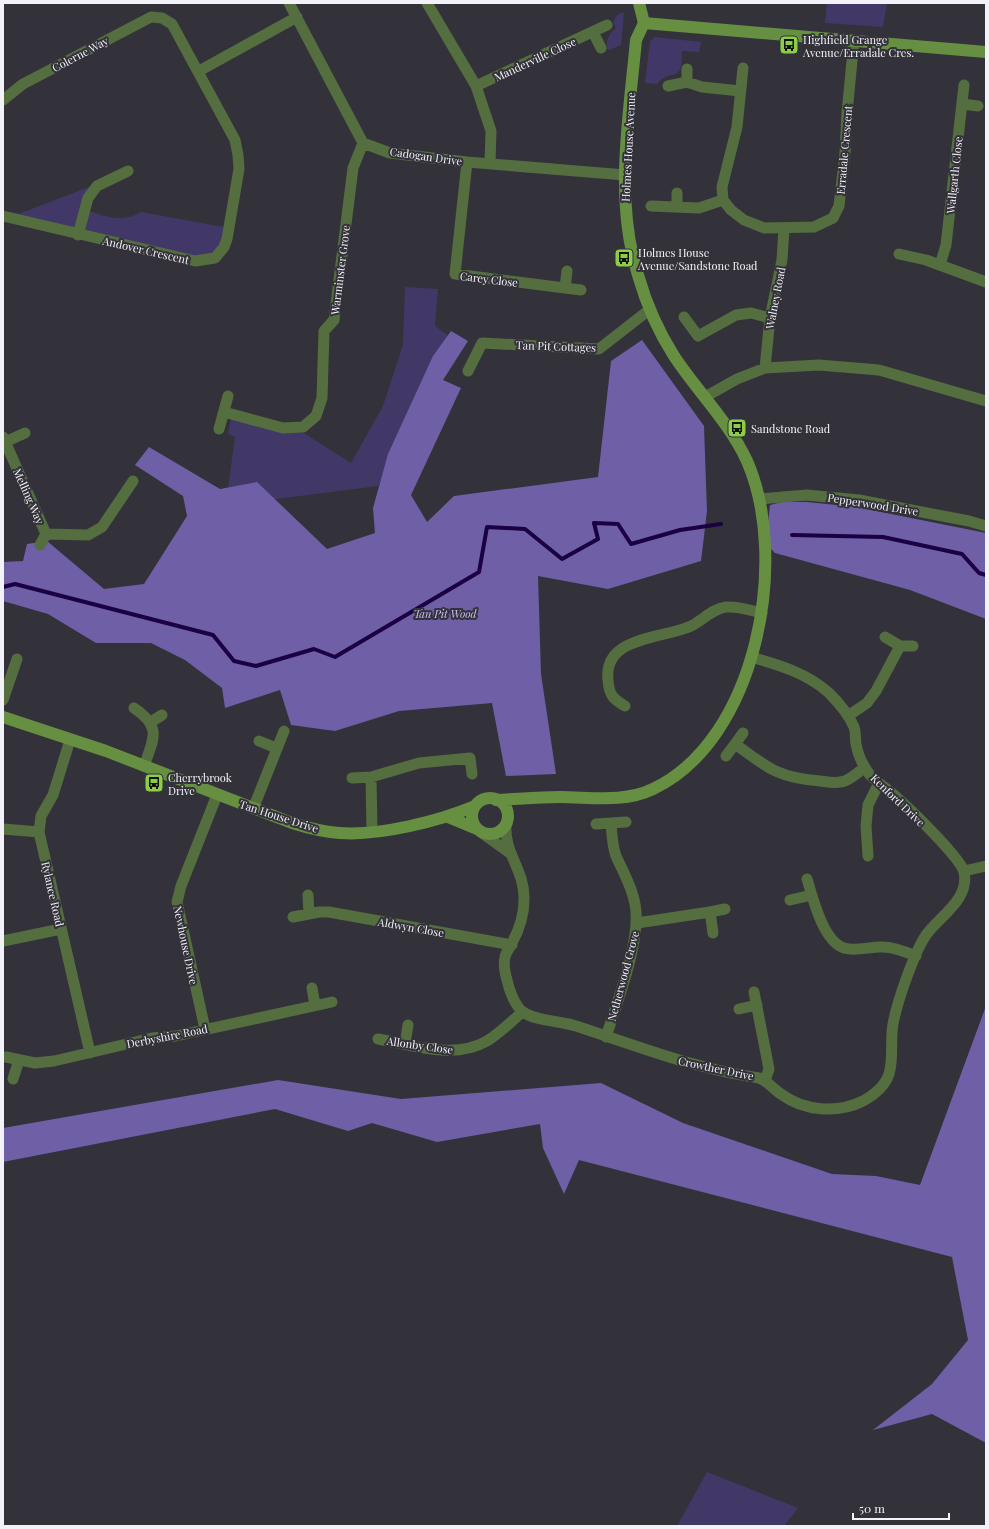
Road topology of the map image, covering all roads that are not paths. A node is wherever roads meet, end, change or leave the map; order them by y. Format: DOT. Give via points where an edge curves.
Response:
graph roads {
  1 [pos="289,3"];
  2 [pos="427,3"];
  3 [pos="639,3"];
  4 [pos="297,17"];
  5 [pos="162,18"];
  6 [pos="644,23"];
  7 [pos="607,25"];
  8 [pos="593,32"];
  9 [pos="854,40"];
  10 [pos="601,48"];
  11 [pos="986,52"];
  12 [pos="743,68"];
  13 [pos="687,69"];
  14 [pos="199,71"];
  15 [pos="687,82"];
  16 [pos="964,85"];
  17 [pos="476,86"];
  18 [pos="668,86"];
  19 [pos="740,91"];
  20 [pos="3,100"];
  21 [pos="962,104"];
  22 [pos="978,106"];
  23 [pos="363,143"];
  24 [pos="467,162"];
  25 [pos="490,163"];
  26 [pos="128,171"];
  27 [pos="625,175"];
  28 [pos="677,193"];
  29 [pos="723,200"];
  30 [pos="651,206"];
  31 [pos="677,207"];
  32 [pos="3,216"];
  33 [pos="784,228"];
  34 [pos="78,235"];
  35 [pos="900,254"];
  36 [pos="940,265"];
  37 [pos="567,271"];
  38 [pos="986,282"];
  39 [pos="565,288"];
  40 [pos="582,290"];
  41 [pos="650,310"];
  42 [pos="684,317"];
  43 [pos="770,318"];
  44 [pos="765,368"];
  45 [pos="468,371"];
  46 [pos="228,396"];
  47 [pos="705,397"];
  48 [pos="986,401"];
  49 [pos="224,412"];
  50 [pos="218,429"];
  51 [pos="25,433"];
  52 [pos="4,439"];
  53 [pos="133,481"];
  54 [pos="759,499"];
  55 [pos="986,526"];
  56 [pos="46,534"];
  57 [pos="40,545"];
  58 [pos="762,613"];
  59 [pos="885,637"];
  60 [pos="900,646"];
  61 [pos="913,646"];
  62 [pos="751,657"];
  63 [pos="17,659"];
  64 [pos="7,676"];
  65 [pos="3,700"];
  66 [pos="625,706"];
  67 [pos="134,708"];
  68 [pos="162,715"];
  69 [pos="848,716"];
  70 [pos="3,717"];
  71 [pos="151,722"];
  72 [pos="284,731"];
  73 [pos="743,733"];
  74 [pos="70,740"];
  75 [pos="259,741"];
  76 [pos="735,744"];
  77 [pos="276,748"];
  78 [pos="726,756"];
  79 [pos="144,766"];
  80 [pos="865,767"];
  81 [pos="472,774"];
  82 [pos="371,777"];
  83 [pos="352,778"];
  84 [pos="879,783"];
  85 [pos="217,795"];
  86 [pos="527,799"];
  87 [pos="496,800"];
  88 [pos="475,806"];
  89 [pos="253,809"];
  90 [pos="448,817"];
  91 [pos="507,822"];
  92 [pos="626,822"];
  93 [pos="611,823"];
  94 [pos="596,824"];
  95 [pos="3,829"];
  96 [pos="480,831"];
  97 [pos="39,832"];
  98 [pos="372,832"];
  99 [pos="511,853"];
  100 [pos="868,856"];
  101 [pos="986,866"];
  102 [pos="964,871"];
  103 [pos="807,879"];
  104 [pos="308,895"];
  105 [pos="812,895"];
  106 [pos="790,900"];
  107 [pos="725,909"];
  108 [pos="710,912"];
  109 [pos="310,914"];
  110 [pos="293,917"];
  111 [pos="637,923"];
  112 [pos="61,929"];
  113 [pos="713,933"];
  114 [pos="3,941"];
  115 [pos="512,945"];
  116 [pos="916,956"];
  117 [pos="312,988"];
  118 [pos="754,992"];
  119 [pos="332,1002"];
  120 [pos="316,1005"];
  121 [pos="757,1005"];
  122 [pos="739,1009"];
  123 [pos="522,1012"];
  124 [pos="408,1025"];
  125 [pos="205,1029"];
  126 [pos="606,1037"];
  127 [pos="378,1039"];
  128 [pos="405,1044"];
  129 [pos="90,1053"];
  130 [pos="6,1057"];
  131 [pos="19,1060"];
  132 [pos="13,1079"];
  133 [pos="765,1080"];
  1 -- 4 [label="street"];
  2 -- 17 [label="street"];
  3 -- 6 [label="street"];
  4 -- 14 [label="street"];
  4 -- 23 [label="street"];
  5 -- 14 [label="street, Andover Crescent" via="172,24"];
  5 -- 20 [label="street, Colerne Way" via="151,17 23,84"];
  6 -- 9 [label="street"];
  6 -- 27 [label="street, Holmes House Avenue" via="636,40"];
  7 -- 8 [label="street, Manderville Close"];
  8 -- 10 [label="street"];
  8 -- 17 [label="street, Manderville Close"];
  9 -- 11 [label="street"];
  9 -- 33 [label="street, Erradale Crescent" via="839,206 833,218 824,224"];
  12 -- 19 [label="street"];
  13 -- 15 [label="street"];
  14 -- 34 [label="street, Andover Crescent" via="235,140 238,155 227,239 220,253 209,260 195,261"];
  15 -- 18 [label="street"];
  15 -- 19 [label="street" via="702,87"];
  16 -- 21 [label="street, Wallgarth Close"];
  17 -- 25 [label="street" via="491,131"];
  19 -- 29 [label="street" via="736,134 722,187"];
  21 -- 22 [label="street"];
  21 -- 36 [label="street, Wallgarth Close" via="946,246"];
  23 -- 24 [label="street, Cadogan Drive" via="390,153"];
  23 -- 49 [label="street, Warminster Grove" via="353,168 334,320 324,331 322,398 316,416 303,427 283,428"];
  24 -- 25 [label="street, Cadogan Drive"];
  24 -- 39 [label="street, Carey Close" via="455,274"];
  25 -- 27 [label="street, Cadogan Drive"];
  26 -- 34 [label="street" via="97,186 88,198"];
  27 -- 41 [label="street, Holmes House Avenue" via="624,206 628,240"];
  28 -- 31 [label="street"];
  29 -- 31 [label="street" via="699,208"];
  29 -- 33 [label="street, Erradale Crescent" via="731,210 753,225"];
  30 -- 31 [label="street"];
  32 -- 34 [label="street, Andover Crescent"];
  33 -- 43 [label="street, Walney Road" via="782,260"];
  35 -- 36 [label="street"];
  36 -- 38 [label="street"];
  37 -- 39 [label="street"];
  39 -- 40 [label="street, Carey Close"];
  41 -- 45 [label="street, Tan Pit Cottages" via="599,349 482,343"];
  41 -- 47 [label="street, Holmes House Avenue" via="673,354"];
  42 -- 43 [label="street" via="698,336 736,315 751,313"];
  43 -- 44 [label="street, Walney Road"];
  44 -- 47 [label="street" via="736,379"];
  44 -- 48 [label="street" via="819,365 879,370"];
  46 -- 49 [label="street"];
  47 -- 54 [label="street, Holmes House Avenue" via="736,440 747,461"];
  49 -- 50 [label="street"];
  51 -- 52 [label="street, Melling Way"];
  52 -- 56 [label="street, Melling Way"];
  53 -- 56 [label="street, Melling Way" via="102,527 88,535"];
  54 -- 55 [label="street, Pepperwood Drive" via="807,495 859,500"];
  54 -- 58 [label="street, Holmes House Avenue" via="766,544"];
  56 -- 57 [label="street"];
  58 -- 62 [label="street, Holmes House Avenue"];
  58 -- 66 [label="street" via="725,607 691,626 620,650 612,659 607,673 613,700"];
  59 -- 60 [label="street"];
  60 -- 61 [label="street"];
  60 -- 69 [label="street" via="876,691 867,703"];
  62 -- 69 [label="street, Kenford Drive" via="783,666 814,681 830,693"];
  62 -- 86 [label="street, Holmes House Avenue" via="737,695 723,722 693,760 673,778 652,790 623,798"];
  63 -- 64 [label="street"];
  64 -- 65 [label="street"];
  67 -- 71 [label="street"];
  68 -- 71 [label="street"];
  69 -- 80 [label="street, Kenford Drive" via="854,727 859,757"];
  70 -- 74 [label="street, Tan House Drive"];
  71 -- 79 [label="street" via="153,740"];
  72 -- 77 [label="street"];
  73 -- 76 [label="street"];
  74 -- 79 [label="street, Tan House Drive"];
  74 -- 97 [label="street, Rylance Road" via="53,795 41,816"];
  75 -- 77 [label="street"];
  76 -- 78 [label="street"];
  76 -- 80 [label="street" via="771,770 804,780 836,783 844,781"];
  77 -- 89 [label="street"];
  79 -- 85 [label="street, Tan House Drive"];
  80 -- 84 [label="street, Kenford Drive"];
  81 -- 82 [label="street" via="470,758 419,763"];
  82 -- 83 [label="street"];
  82 -- 98 [label="street"];
  84 -- 100 [label="street" via="868,805"];
  84 -- 102 [label="street, Kenford Drive" via="895,795 958,861"];
  85 -- 89 [label="street, Tan House Drive"];
  85 -- 125 [label="street, Newhouse Drive" via="177,902"];
  86 -- 87 [label="street, Holmes House Avenue"];
  86 -- 91 [label="street"];
  87 -- 88 [label="street" via="485,799"];
  87 -- 91 [label="street" via="505,808"];
  88 -- 90 [label="street, Tan House Drive"];
  88 -- 96 [label="street" via="472,820"];
  89 -- 98 [label="street, Tan House Drive" via="324,832"];
  90 -- 96 [label="street"];
  90 -- 98 [label="street, Tan House Drive"];
  91 -- 96 [label="street" via="503,829 493,834"];
  91 -- 99 [label="street" via="506,843"];
  92 -- 93 [label="street"];
  93 -- 94 [label="street"];
  93 -- 111 [label="street, Netherwood Grove" via="616,856 632,888"];
  95 -- 97 [label="street"];
  96 -- 99 [label="street"];
  97 -- 112 [label="street, Rylance Road"];
  99 -- 115 [label="street" via="522,880 524,899 522,917"];
  101 -- 102 [label="street"];
  102 -- 116 [label="street, Crowther Drive" via="962,892 953,906 928,932"];
  103 -- 105 [label="street"];
  104 -- 109 [label="street"];
  105 -- 106 [label="street"];
  105 -- 116 [label="street" via="826,931 832,941 843,948 884,947"];
  107 -- 108 [label="street"];
  108 -- 111 [label="street"];
  108 -- 113 [label="street"];
  109 -- 110 [label="street, Aldwyn Close"];
  109 -- 115 [label="street, Aldwyn Close" via="329,912"];
  111 -- 126 [label="street, Netherwood Grove" via="630,957"];
  112 -- 114 [label="street"];
  112 -- 129 [label="street, Rylance Road"];
  115 -- 123 [label="street" via="505,956 504,967 507,982"];
  116 -- 133 [label="street, Crowther Drive" via="896,1012 889,1075 878,1090 862,1101 828,1110 792,1102 779,1094"];
  117 -- 120 [label="street"];
  118 -- 121 [label="street"];
  119 -- 120 [label="street, Derbyshire Road"];
  120 -- 125 [label="street, Derbyshire Road"];
  121 -- 122 [label="street"];
  121 -- 133 [label="street" via="769,1069"];
  123 -- 126 [label="street, Crowther Drive"];
  123 -- 128 [label="street, Allonby Close" via="487,1041 467,1049 454,1050"];
  124 -- 128 [label="street"];
  125 -- 129 [label="street, Derbyshire Road" via="176,1036 152,1038"];
  126 -- 133 [label="street, Crowther Drive" via="699,1066"];
  127 -- 128 [label="street, Allonby Close"];
  129 -- 131 [label="street, Derbyshire Road" via="35,1063"];
  130 -- 131 [label="street, Derbyshire Road"];
  131 -- 132 [label="street"];
}
